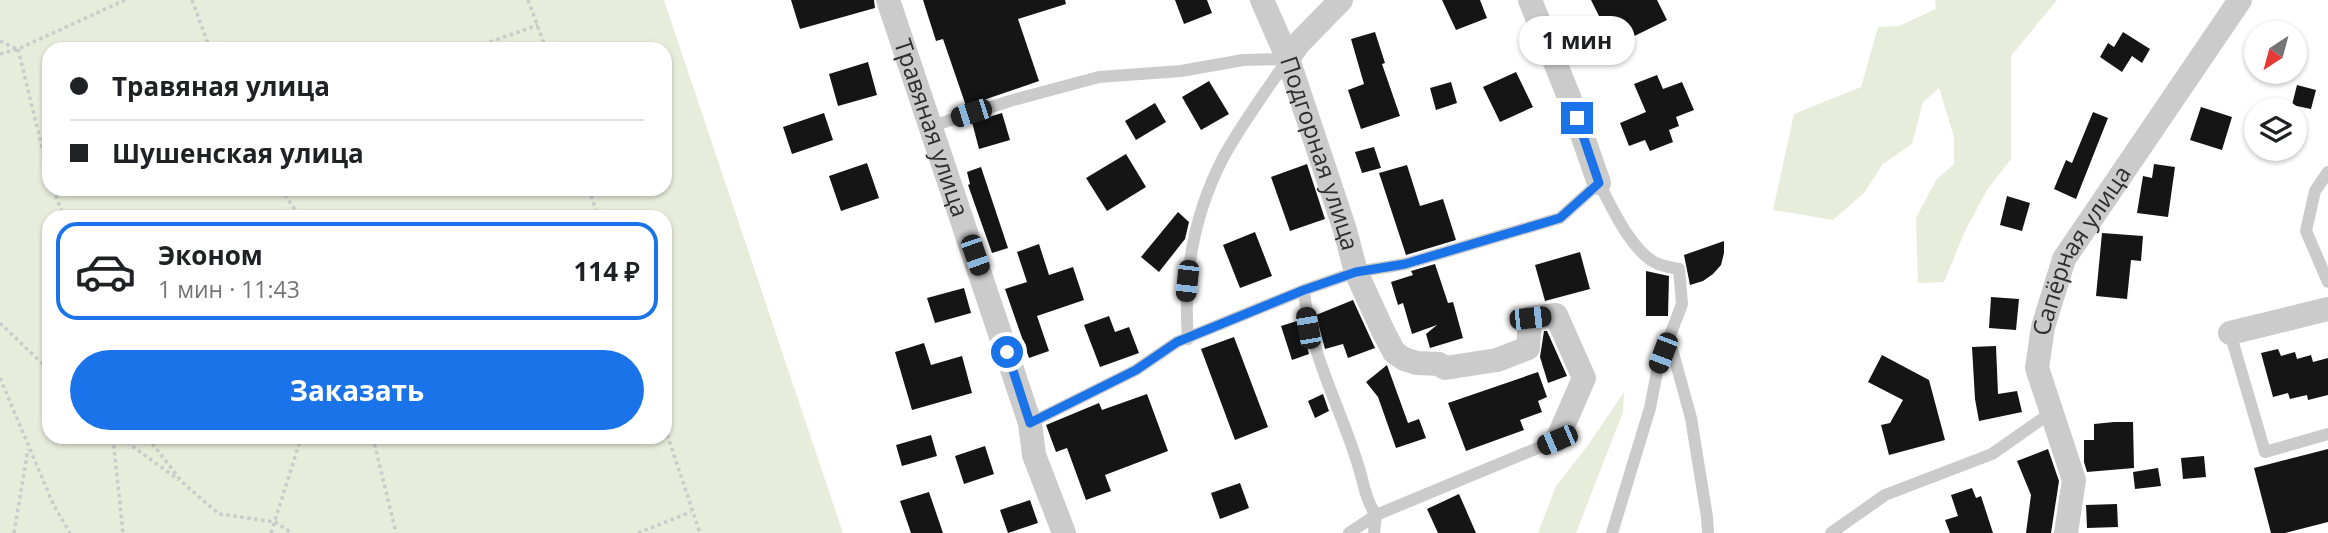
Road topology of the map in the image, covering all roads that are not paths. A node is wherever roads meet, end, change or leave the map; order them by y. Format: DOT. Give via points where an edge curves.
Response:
graph roads {
  1 [pos="888,0"];
  2 [pos="1262,0"];
  3 [pos="1341,0"];
  4 [pos="1530,0"];
  5 [pos="2239,0"];
  6 [pos="1288,59"];
  7 [pos="929,127"];
  8 [pos="2328,172"];
  9 [pos="1599,183"];
  10 [pos="1356,272"];
  11 [pos="2328,282"];
  12 [pos="1304,290"];
  13 [pos="2328,309"];
  14 [pos="2230,333"];
  15 [pos="1669,338"];
  16 [pos="1188,339"];
  17 [pos="2052,412"];
  18 [pos="1030,423"];
  19 [pos="2328,434"];
  20 [pos="1557,440"];
  21 [pos="1376,515"];
  22 [pos="1064,533"];
  23 [pos="1349,533"];
  24 [pos="1374,533"];
  25 [pos="1612,533"];
  26 [pos="1708,533"];
  27 [pos="1831,533"];
  28 [pos="2066,533"];
  1 -- 7 [label="street, Травяная улица"];
  2 -- 6 [label="street, Подгорная улица"];
  3 -- 6 [label="street"];
  4 -- 9 [label="street"];
  5 -- 17 [label="street, Сапёрная улица" via="2063,259 2043,327 2037,368"];
  6 -- 7 [label="lane" via="1099,77"];
  6 -- 10 [label="street, Подгорная улица"];
  6 -- 16 [label="lane" via="1235,138 1209,190 1189,258"];
  7 -- 18 [label="street, Травяная улица"];
  8 -- 11 [label="lane" via="2315,191 2306,231"];
  9 -- 10 [label="lane" via="1560,218 1405,264"];
  9 -- 15 [label="lane" via="1638,248 1655,263 1679,269 1682,304"];
  10 -- 12 [label="lane"];
  10 -- 20 [label="street, Подгорная улица" via="1394,352 1417,363 1445,368 1497,360 1528,348 1530,318 1556,315 1584,377"];
  12 -- 16 [label="lane"];
  12 -- 21 [label="lane" via="1308,328 1359,466 1367,503"];
  13 -- 14 [label="street"];
  14 -- 19 [label="lane" via="2265,452"];
  15 -- 25 [label="lane"];
  15 -- 26 [label="lane" via="1691,418"];
  16 -- 18 [label="lane"];
  17 -- 27 [label="lane" via="1992,454 1885,495"];
  17 -- 28 [label="street, Сапёрная улица" via="2074,480"];
  18 -- 22 [label="street, Травяная улица" via="1034,455"];
  20 -- 21 [label="lane"];
  21 -- 23 [label="lane"];
  21 -- 24 [label="lane"];
}
